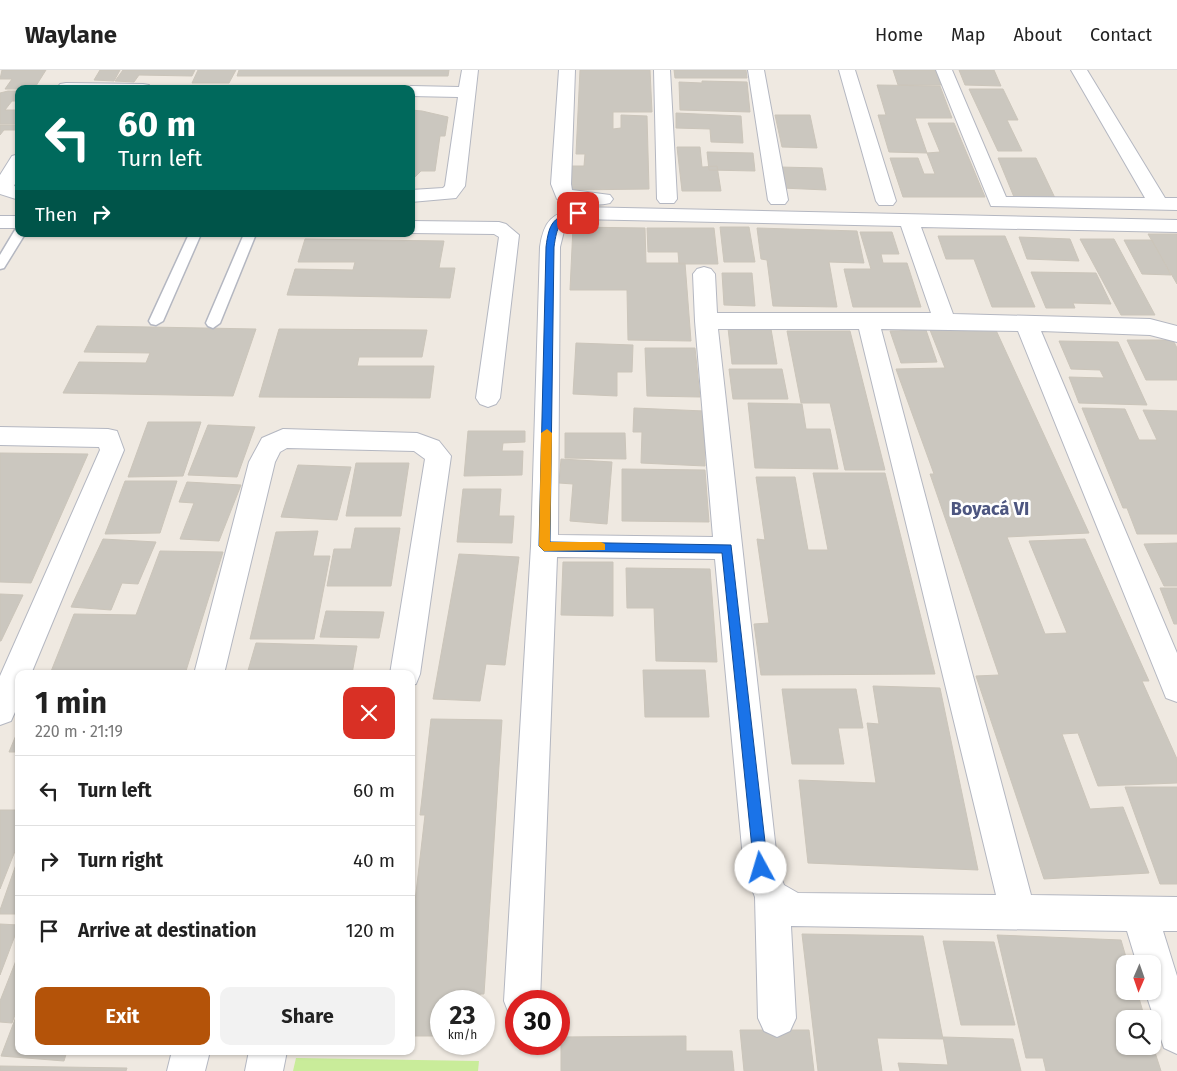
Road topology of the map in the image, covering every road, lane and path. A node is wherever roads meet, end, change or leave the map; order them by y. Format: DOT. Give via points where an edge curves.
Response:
graph roads {
  1 [pos="78,70"];
  2 [pos="470,70"];
  3 [pos="567,70"];
  4 [pos="662,70"];
  5 [pos="756,70"];
  6 [pos="847,70"];
  7 [pos="944,70"];
  8 [pos="1079,70"];
  9 [pos="68,85"];
  10 [pos="415,91"];
  11 [pos="466,92"];
  12 [pos="15,166"];
  13 [pos="15,193"];
  14 [pos="415,196"];
  15 [pos="668,199"];
  16 [pos="778,200"];
  17 [pos="1168,204"];
  18 [pos="900,207"];
  19 [pos="0,222"];
  20 [pos="15,222"];
  21 [pos="1177,226"];
  22 [pos="415,227"];
  23 [pos="17,237"];
  24 [pos="194,237"];
  25 [pos="249,237"];
  26 [pos="0,265"];
  27 [pos="704,274"];
  28 [pos="706,320"];
  29 [pos="156,321"];
  30 [pos="868,321"];
  31 [pos="944,321"];
  32 [pos="213,323"];
  33 [pos="1026,323"];
  34 [pos="1177,334"];
  35 [pos="488,398"];
  36 [pos="0,436"];
  37 [pos="544,546"];
  38 [pos="727,548"];
  39 [pos="18,670"];
  40 [pos="210,670"];
  41 [pos="406,670"];
  42 [pos="15,676"];
  43 [pos="1177,688"];
  44 [pos="0,711"];
  45 [pos="772,897"];
  46 [pos="1018,912"];
  47 [pos="1177,914"];
  48 [pos="1140,915"];
  49 [pos="523,990"];
  50 [pos="777,1018"];
  51 [pos="1177,1035"];
  52 [pos="190,1055"];
  53 [pos="267,1055"];
  54 [pos="186,1071"];
  55 [pos="264,1071"];
  1 -- 9 [label="street"];
  2 -- 11 [label="street"];
  3 -- 15 [label="street" via="560,184 564,195"];
  4 -- 15 [label="street"];
  5 -- 16 [label="street"];
  6 -- 18 [label="street"];
  7 -- 17 [label="street" via="989,202"];
  8 -- 17 [label="street"];
  10 -- 11 [label="street"];
  11 -- 14 [label="street" via="455,186 449,194"];
  12 -- 13 [label="street" via="4,183 4,189"];
  15 -- 16 [label="street"];
  16 -- 18 [label="street"];
  18 -- 21 [label="street"];
  18 -- 31 [label="street"];
  18 -- 37 [label="street" via="578,213 564,216 553,229 550,247"];
  19 -- 20 [label="street"];
  22 -- 35 [label="street" via="499,228 509,235"];
  23 -- 26 [label="lane"];
  24 -- 29 [label="lane"];
  25 -- 32 [label="lane"];
  27 -- 28 [label="street"];
  28 -- 30 [label="street"];
  28 -- 38 [label="street"];
  30 -- 31 [label="street"];
  30 -- 46 [label="street"];
  31 -- 33 [label="street"];
  33 -- 34 [label="street" via="1150,327"];
  33 -- 43 [label="street"];
  36 -- 39 [label="street" via="108,438 112,450"];
  37 -- 38 [label="street"];
  37 -- 49 [label="street"];
  38 -- 45 [label="street" via="761,868"];
  40 -- 41 [label="street" via="262,462 271,445 283,438 417,442 438,456"];
  42 -- 44 [label="street"];
  45 -- 46 [label="street" via="794,910"];
  45 -- 50 [label="street"];
  46 -- 48 [label="street"];
  47 -- 48 [label="street"];
  48 -- 51 [label="street"];
  52 -- 54 [label="street"];
  53 -- 55 [label="street"];
}
